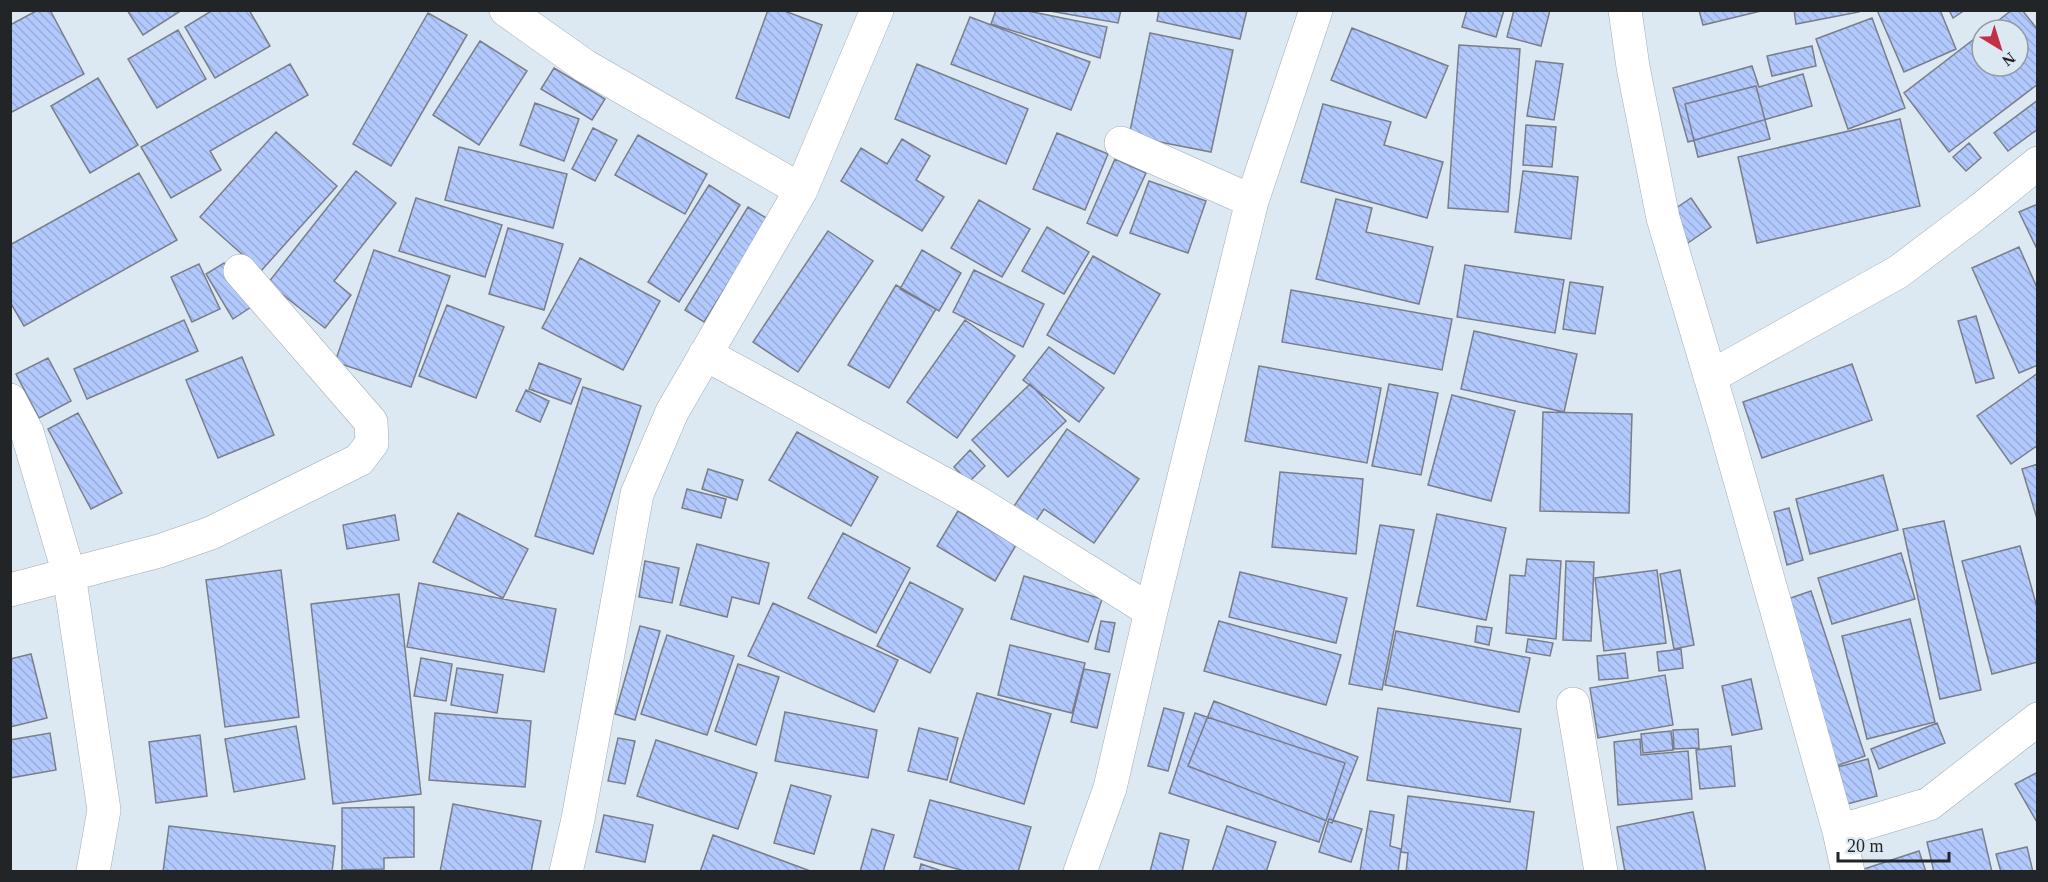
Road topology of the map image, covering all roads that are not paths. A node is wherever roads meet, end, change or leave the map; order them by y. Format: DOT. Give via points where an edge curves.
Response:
graph roads {
  1 [pos="506,10"];
  2 [pos="877,10"];
  3 [pos="1316,10"];
  4 [pos="1625,10"];
  5 [pos="1121,143"];
  6 [pos="2037,163"];
  7 [pos="801,190"];
  8 [pos="1252,201"];
  9 [pos="240,271"];
  10 [pos="705,354"];
  11 [pos="1710,376"];
  12 [pos="10,400"];
  13 [pos="69,574"];
  14 [pos="10,590"];
  15 [pos="1151,611"];
  16 [pos="1573,704"];
  17 [pos="2037,719"];
  18 [pos="1839,831"];
  19 [pos="93,872"];
  20 [pos="566,872"];
  21 [pos="1080,872"];
  22 [pos="1601,872"];
  23 [pos="1848,872"];
  1 -- 7 [label="street" via="585,66"];
  2 -- 7 [label="street"];
  3 -- 8 [label="street"];
  4 -- 11 [label="street" via="1663,218"];
  5 -- 8 [label="street"];
  6 -- 11 [label="street" via="1898,272"];
  7 -- 10 [label="street"];
  8 -- 15 [label="street"];
  9 -- 13 [label="street" via="370,422 372,443 359,460 211,533"];
  10 -- 15 [label="street" via="972,499"];
  10 -- 20 [label="street" via="672,412 637,494"];
  11 -- 18 [label="street"];
  12 -- 13 [label="street" via="27,432"];
  13 -- 14 [label="street"];
  13 -- 19 [label="street" via="104,810"];
  15 -- 21 [label="street" via="1110,788"];
  16 -- 22 [label="street"];
  17 -- 18 [label="street" via="1929,804"];
  18 -- 23 [label="street"];
}
